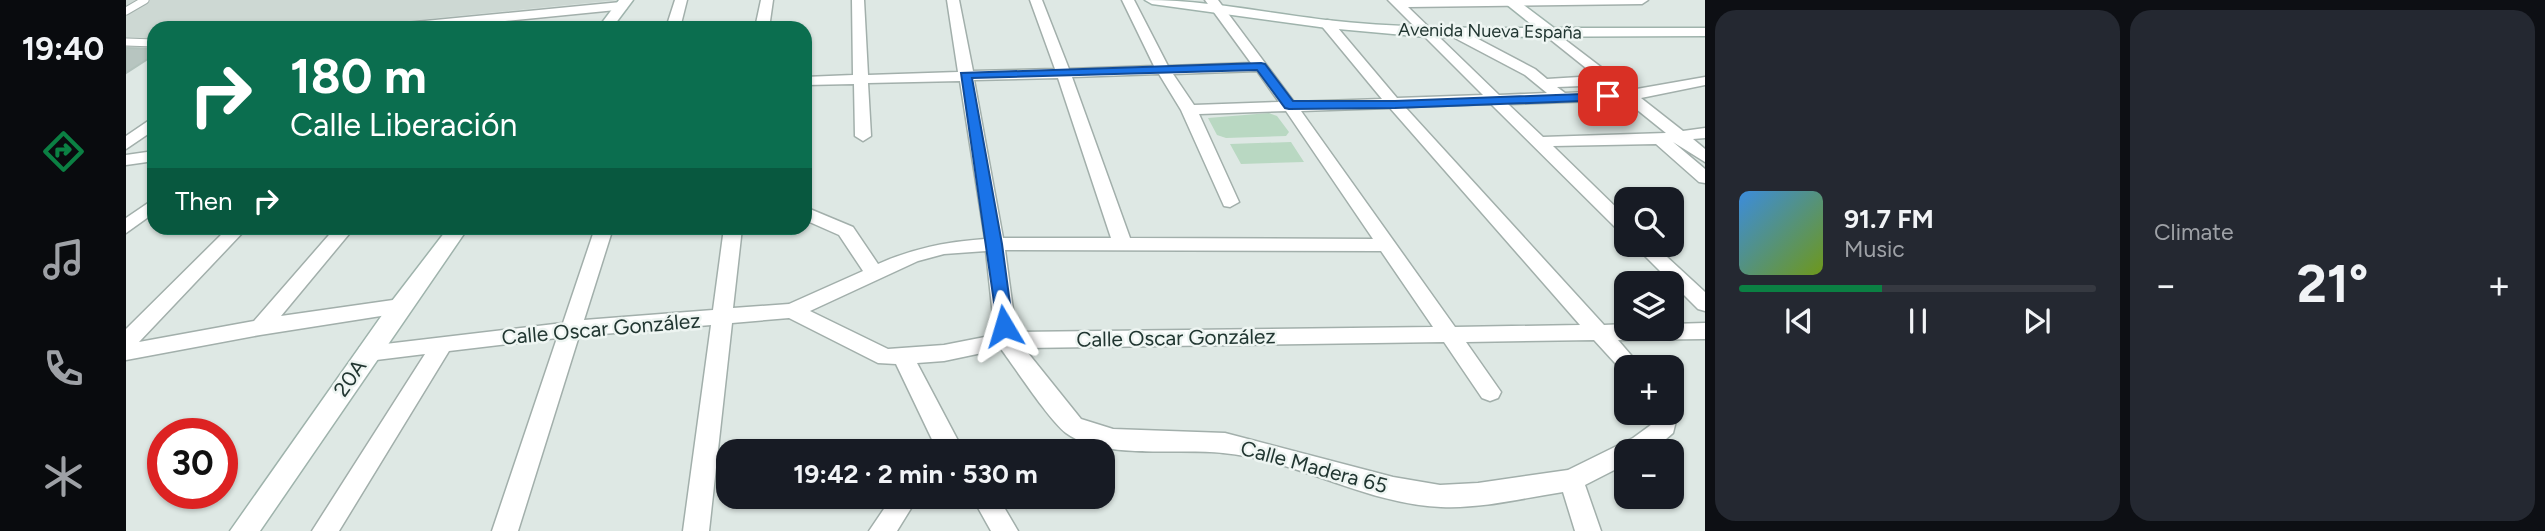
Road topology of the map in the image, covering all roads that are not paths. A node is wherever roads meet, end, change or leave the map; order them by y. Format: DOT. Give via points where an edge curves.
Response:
graph roads {
  1 [pos="145,0"];
  2 [pos="681,0"];
  3 [pos="767,0"];
  4 [pos="858,0"];
  5 [pos="953,0"];
  6 [pos="1036,0"];
  7 [pos="1128,0"];
  8 [pos="1152,0"];
  9 [pos="1642,0"];
  10 [pos="1509,1"];
  11 [pos="1396,2"];
  12 [pos="623,3"];
  13 [pos="1213,4"];
  14 [pos="126,11"];
  15 [pos="529,15"];
  16 [pos="482,21"];
  17 [pos="523,21"];
  18 [pos="610,21"];
  19 [pos="675,21"];
  20 [pos="763,21"];
  21 [pos="1327,24"];
  22 [pos="1705,32"];
  23 [pos="1426,33"];
  24 [pos="1552,33"];
  25 [pos="1458,34"];
  26 [pos="126,42"];
  27 [pos="147,43"];
  28 [pos="1261,66"];
  29 [pos="1163,70"];
  30 [pos="1064,73"];
  31 [pos="965,75"];
  32 [pos="861,78"];
  33 [pos="1611,80"];
  34 [pos="812,81"];
  35 [pos="1705,81"];
  36 [pos="1547,83"];
  37 [pos="1630,95"];
  38 [pos="1563,99"];
  39 [pos="1494,101"];
  40 [pos="1289,105"];
  41 [pos="1395,105"];
  42 [pos="1189,110"];
  43 [pos="147,128"];
  44 [pos="1705,133"];
  45 [pos="863,136"];
  46 [pos="1683,137"];
  47 [pos="1660,139"];
  48 [pos="1536,142"];
  49 [pos="147,143"];
  50 [pos="126,145"];
  51 [pos="147,157"];
  52 [pos="1705,157"];
  53 [pos="126,160"];
  54 [pos="1705,178"];
  55 [pos="1230,202"];
  56 [pos="147,210"];
  57 [pos="812,216"];
  58 [pos="1614,217"];
  59 [pos="126,227"];
  60 [pos="231,235"];
  61 [pos="339,235"];
  62 [pos="453,235"];
  63 [pos="602,235"];
  64 [pos="732,235"];
  65 [pos="1122,243"];
  66 [pos="995,244"];
  67 [pos="1388,245"];
  68 [pos="1656,257"];
  69 [pos="874,272"];
  70 [pos="1705,304"];
  71 [pos="400,306"];
  72 [pos="792,311"];
  73 [pos="721,319"];
  74 [pos="260,327"];
  75 [pos="572,329"];
  76 [pos="1705,331"];
  77 [pos="1602,334"];
  78 [pos="1452,335"];
  79 [pos="1006,340"];
  80 [pos="126,342"];
  81 [pos="443,344"];
  82 [pos="126,352"];
  83 [pos="368,353"];
  84 [pos="1619,355"];
  85 [pos="905,358"];
  86 [pos="1490,392"];
  87 [pos="1665,425"];
  88 [pos="939,439"];
  89 [pos="1649,439"];
  90 [pos="1614,458"];
  91 [pos="1571,480"];
  92 [pos="898,509"];
  93 [pos="991,509"];
  94 [pos="244,531"];
  95 [pos="325,531"];
  96 [pos="505,531"];
  97 [pos="696,531"];
  98 [pos="882,531"];
  99 [pos="1005,531"];
  100 [pos="1588,531"];
  1 -- 14 [label="lane"];
  2 -- 19 [label="street"];
  3 -- 20 [label="street"];
  4 -- 32 [label="street"];
  5 -- 31 [label="street"];
  6 -- 30 [label="street"];
  7 -- 29 [label="street"];
  8 -- 13 [label="main road, Avenida Nueva España"];
  9 -- 10 [label="street"];
  10 -- 11 [label="street"];
  10 -- 24 [label="main road"];
  11 -- 23 [label="street"];
  12 -- 15 [label="street"];
  12 -- 18 [label="main road"];
  13 -- 21 [label="main road, Avenida Nueva España"];
  13 -- 28 [label="street"];
  15 -- 16 [label="street"];
  15 -- 17 [label="street"];
  21 -- 23 [label="main road, Avenida Nueva España"];
  21 -- 41 [label="street"];
  22 -- 24 [label="main road, Avenida Nueva España"];
  23 -- 25 [label="main road, Avenida Nueva España"];
  23 -- 39 [label="street"];
  24 -- 25 [label="main road, Avenida Nueva España"];
  24 -- 33 [label="street"];
  25 -- 36 [label="street"];
  26 -- 27 [label="lane"];
  28 -- 29 [label="street"];
  28 -- 40 [label="street"];
  29 -- 30 [label="street"];
  29 -- 42 [label="street"];
  30 -- 31 [label="street"];
  30 -- 65 [label="street"];
  31 -- 32 [label="street"];
  31 -- 66 [label="street"];
  32 -- 34 [label="street"];
  32 -- 45 [label="street"];
  33 -- 36 [label="street"];
  33 -- 37 [label="street"];
  35 -- 37 [label="street"];
  36 -- 38 [label="street"];
  37 -- 38 [label="street"];
  37 -- 46 [label="street"];
  38 -- 39 [label="street"];
  39 -- 41 [label="street"];
  39 -- 48 [label="street"];
  40 -- 41 [label="street"];
  40 -- 42 [label="street"];
  40 -- 67 [label="street"];
  41 -- 77 [label="street"];
  42 -- 55 [label="street"];
  43 -- 50 [label="street"];
  44 -- 46 [label="street"];
  46 -- 47 [label="street"];
  46 -- 52 [label="street"];
  47 -- 48 [label="street"];
  47 -- 54 [label="street"];
  48 -- 58 [label="street"];
  49 -- 50 [label="street"];
  51 -- 53 [label="street"];
  56 -- 59 [label="street"];
  57 -- 69 [label="street" via="846,231"];
  60 -- 80 [label="street"];
  61 -- 74 [label="street"];
  62 -- 71 [label="main road, 20A"];
  63 -- 75 [label="street"];
  64 -- 73 [label="street"];
  65 -- 66 [label="street"];
  65 -- 67 [label="street"];
  66 -- 69 [label="street" via="928,251"];
  66 -- 79 [label="street"];
  67 -- 78 [label="street"];
  68 -- 70 [label="street"];
  69 -- 72 [label="street"];
  71 -- 74 [label="street"];
  71 -- 83 [label="main road, 20A"];
  72 -- 73 [label="street, Calle Oscar González"];
  72 -- 85 [label="street, Calle Oscar González" via="837,330 872,352"];
  73 -- 75 [label="street, Calle Oscar González"];
  73 -- 97 [label="street"];
  74 -- 82 [label="street"];
  75 -- 81 [label="street, Calle Oscar González"];
  75 -- 96 [label="street"];
  76 -- 77 [label="street, Calle Oscar González"];
  77 -- 78 [label="street, Calle Oscar González"];
  77 -- 84 [label="street"];
  78 -- 79 [label="street, Calle Oscar González"];
  78 -- 86 [label="street"];
  79 -- 85 [label="street, Calle Oscar González"];
  79 -- 91 [label="street, Calle Madera 65" via="1073,426 1088,434 1225,443 1392,488 1440,496"];
  81 -- 83 [label="street, Calle Oscar González"];
  81 -- 95 [label="street"];
  83 -- 94 [label="main road, 20A"];
  85 -- 88 [label="street"];
  87 -- 89 [label="street, Calle Madera 65"];
  90 -- 91 [label="street, Calle Madera 65"];
  91 -- 100 [label="street"];
  92 -- 98 [label="street"];
  93 -- 99 [label="street"];
}
